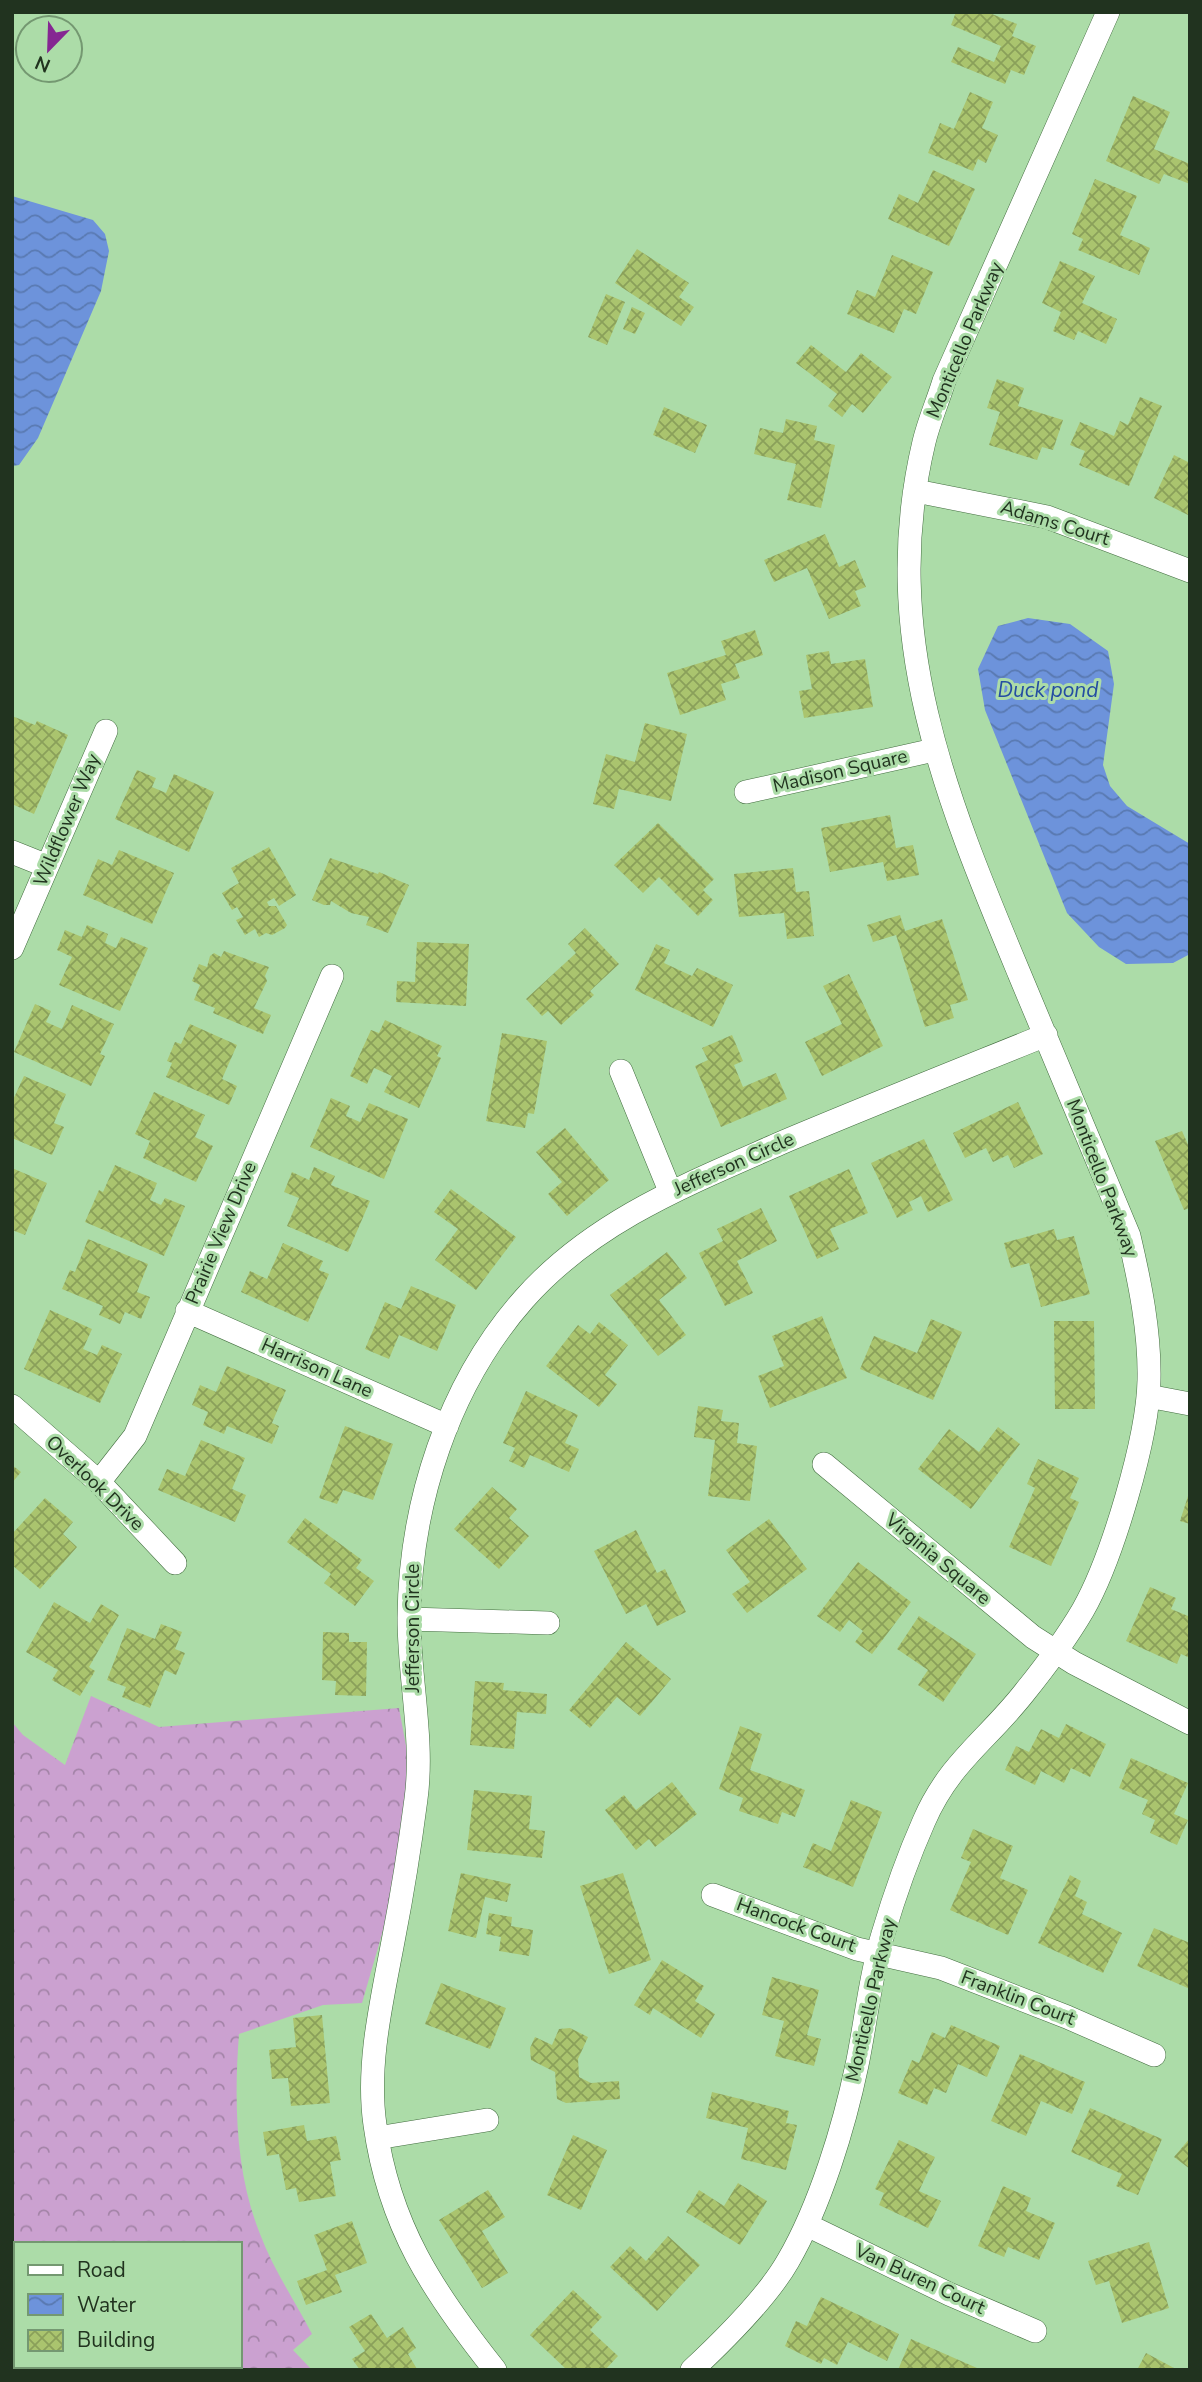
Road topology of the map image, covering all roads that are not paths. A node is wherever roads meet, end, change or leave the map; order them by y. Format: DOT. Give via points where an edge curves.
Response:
graph roads {
  1 [pos="1108,12"];
  2 [pos="916,491"];
  3 [pos="1190,571"];
  4 [pos="106,731"];
  5 [pos="934,750"];
  6 [pos="747,792"];
  7 [pos="12,852"];
  8 [pos="47,866"];
  9 [pos="12,948"];
  10 [pos="332,976"];
  11 [pos="1046,1035"];
  12 [pos="621,1071"];
  13 [pos="670,1191"];
  14 [pos="187,1311"];
  15 [pos="1148,1396"];
  16 [pos="1190,1405"];
  17 [pos="12,1406"];
  18 [pos="447,1426"];
  19 [pos="824,1464"];
  20 [pos="99,1482"];
  21 [pos="175,1563"];
  22 [pos="409,1619"];
  23 [pos="548,1623"];
  24 [pos="1055,1652"];
  25 [pos="1190,1723"];
  26 [pos="713,1895"];
  27 [pos="878,1954"];
  28 [pos="1154,2055"];
  29 [pos="487,2120"];
  30 [pos="377,2138"];
  31 [pos="807,2225"];
  32 [pos="1035,2331"];
  33 [pos="495,2370"];
  34 [pos="692,2370"];
  1 -- 2 [label="street, Monticello Parkway" via="944,381 925,441"];
  2 -- 3 [label="street, Adams Court" via="1047,517"];
  2 -- 5 [label="street, Monticello Parkway" via="910,562 912,631"];
  4 -- 8 [label="street, Wildflower Way"];
  5 -- 6 [label="street, Madison Square"];
  5 -- 11 [label="street, Monticello Parkway" via="970,856"];
  7 -- 8 [label="street"];
  8 -- 9 [label="street, Wildflower Way"];
  10 -- 14 [label="street, Prairie View Drive"];
  11 -- 13 [label="street, Jefferson Circle"];
  11 -- 15 [label="street, Monticello Parkway" via="1129,1236 1141,1284"];
  12 -- 13 [label="street"];
  13 -- 18 [label="street, Jefferson Circle" via="594,1237 525,1297 471,1372"];
  14 -- 18 [label="street, Harrison Lane"];
  14 -- 20 [label="street, Prairie View Drive" via="135,1436"];
  15 -- 16 [label="street"];
  15 -- 24 [label="street, Monticello Parkway" via="1124,1502 1102,1566 1084,1609"];
  17 -- 20 [label="street, Overlook Drive"];
  18 -- 22 [label="street, Jefferson Circle" via="412,1555"];
  19 -- 24 [label="street, Virginia Square"];
  20 -- 21 [label="street, Overlook Drive"];
  22 -- 23 [label="street"];
  22 -- 30 [label="street, Jefferson Circle" via="418,1781 408,1867 382,1999 374,2071"];
  24 -- 25 [label="street, Virginia Square"];
  24 -- 27 [label="street, Monticello Parkway" via="939,1788"];
  26 -- 27 [label="street, Hancock Court"];
  27 -- 28 [label="street, Franklin Court" via="940,1968"];
  27 -- 31 [label="street, Monticello Parkway" via="857,2068"];
  29 -- 30 [label="street"];
  30 -- 33 [label="street, Jefferson Circle" via="403,2234 426,2277"];
  31 -- 32 [label="street, Van Buren Court"];
  31 -- 34 [label="street, Monticello Parkway" via="786,2264 724,2340"];
}
